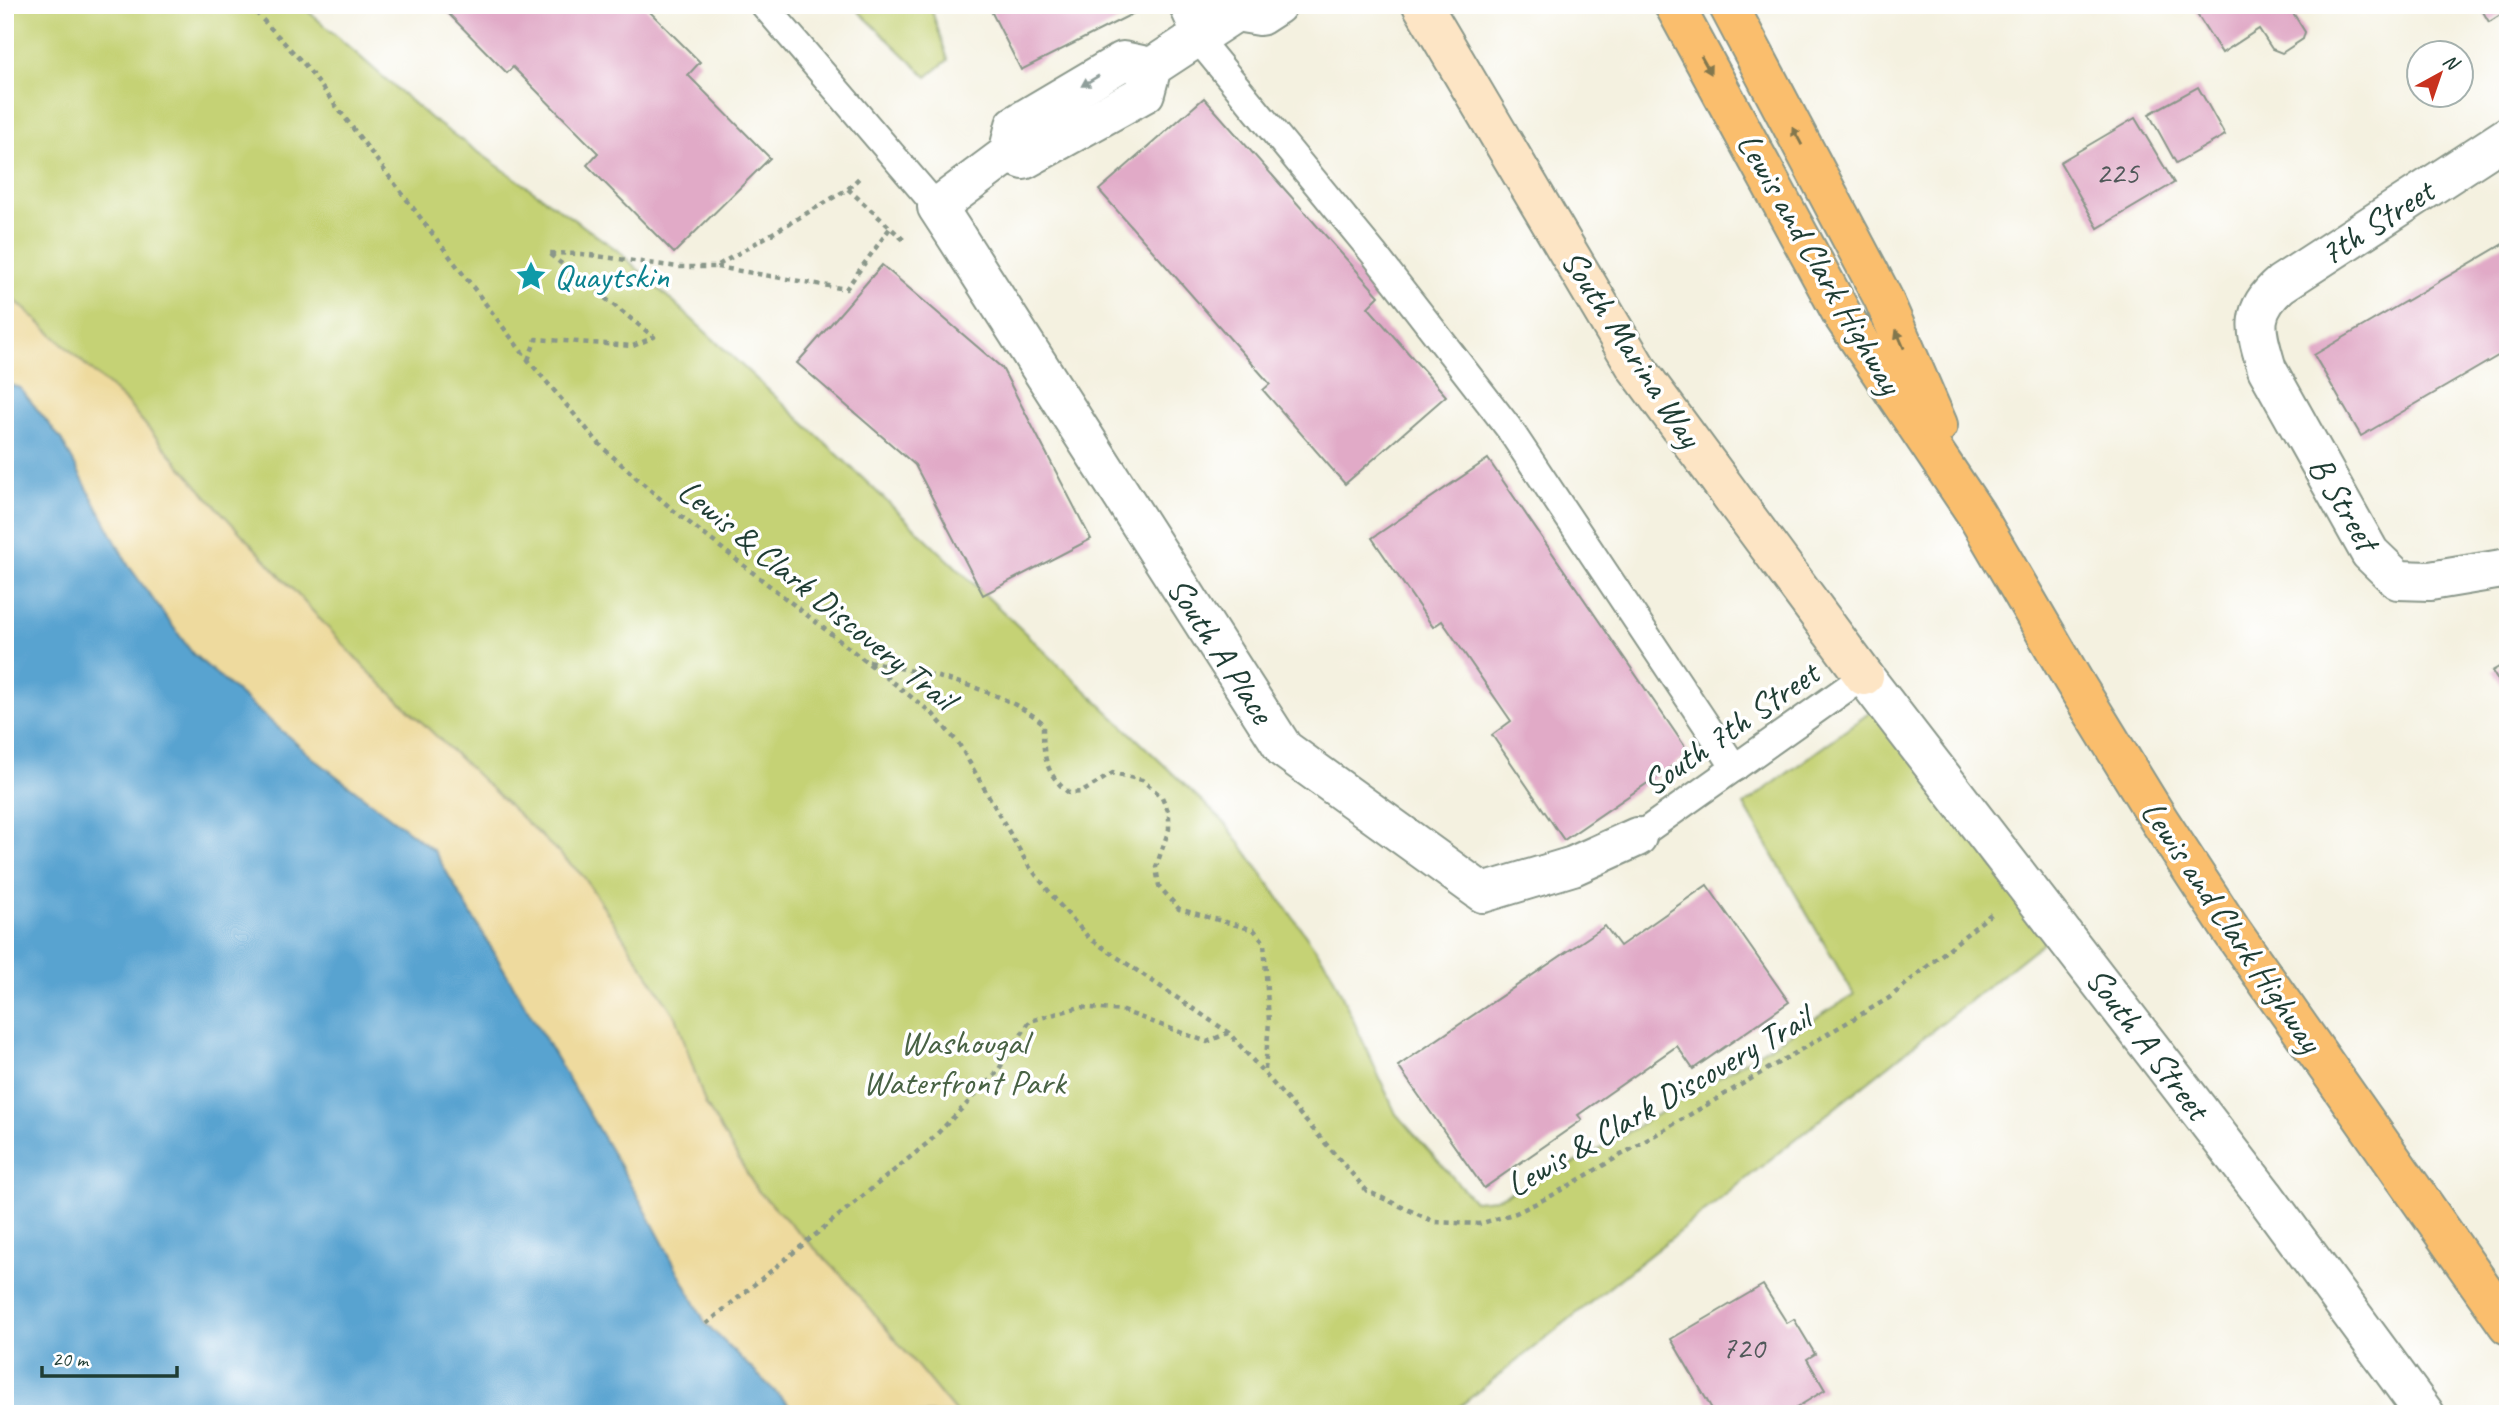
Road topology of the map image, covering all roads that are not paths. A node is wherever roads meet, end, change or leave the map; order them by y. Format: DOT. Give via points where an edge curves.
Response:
graph roads {
  1 [pos="764,5"];
  2 [pos="1277,5"];
  3 [pos="1422,5"];
  4 [pos="1674,5"];
  5 [pos="1728,5"];
  6 [pos="1238,9"];
  7 [pos="1190,22"];
  8 [pos="2508,136"];
  9 [pos="937,207"];
  10 [pos="2258,319"];
  11 [pos="1976,514"];
  12 [pos="2508,568"];
  13 [pos="1864,676"];
  14 [pos="1735,768"];
  15 [pos="1637,837"];
  16 [pos="2508,1325"];
  17 [pos="2425,1414"];
  1 -- 9 [label="lane"];
  2 -- 6 [label="street" via="1260,16"];
  3 -- 13 [label="street, South Marina Way" via="1636,367"];
  4 -- 11 [label="highway, Lewis and Clark Highway, one-way" via="1843,316"];
  11 -- 5 [label="highway, Lewis and Clark Highway, one-way" via="1883,298"];
  6 -- 7 [label="street"];
  7 -- 9 [label="street" via="1152,66 1145,93 1024,160 1008,154"];
  7 -- 14 [label="lane" via="1508,427"];
  8 -- 10 [label="street, 7th Street" via="2281,284 2263,299"];
  9 -- 15 [label="street, South A Place" via="1284,749 1483,893 1573,866"];
  10 -- 12 [label="street, B Street" via="2267,369 2370,553 2398,580 2430,581"];
  11 -- 16 [label="highway, Lewis and Clark Highway" via="2073,680 2224,919"];
  13 -- 14 [label="lane, South 7th Street"];
  13 -- 17 [label="street, South A Street" via="2264,1195"];
  14 -- 15 [label="lane, South 7th Street"];
}
